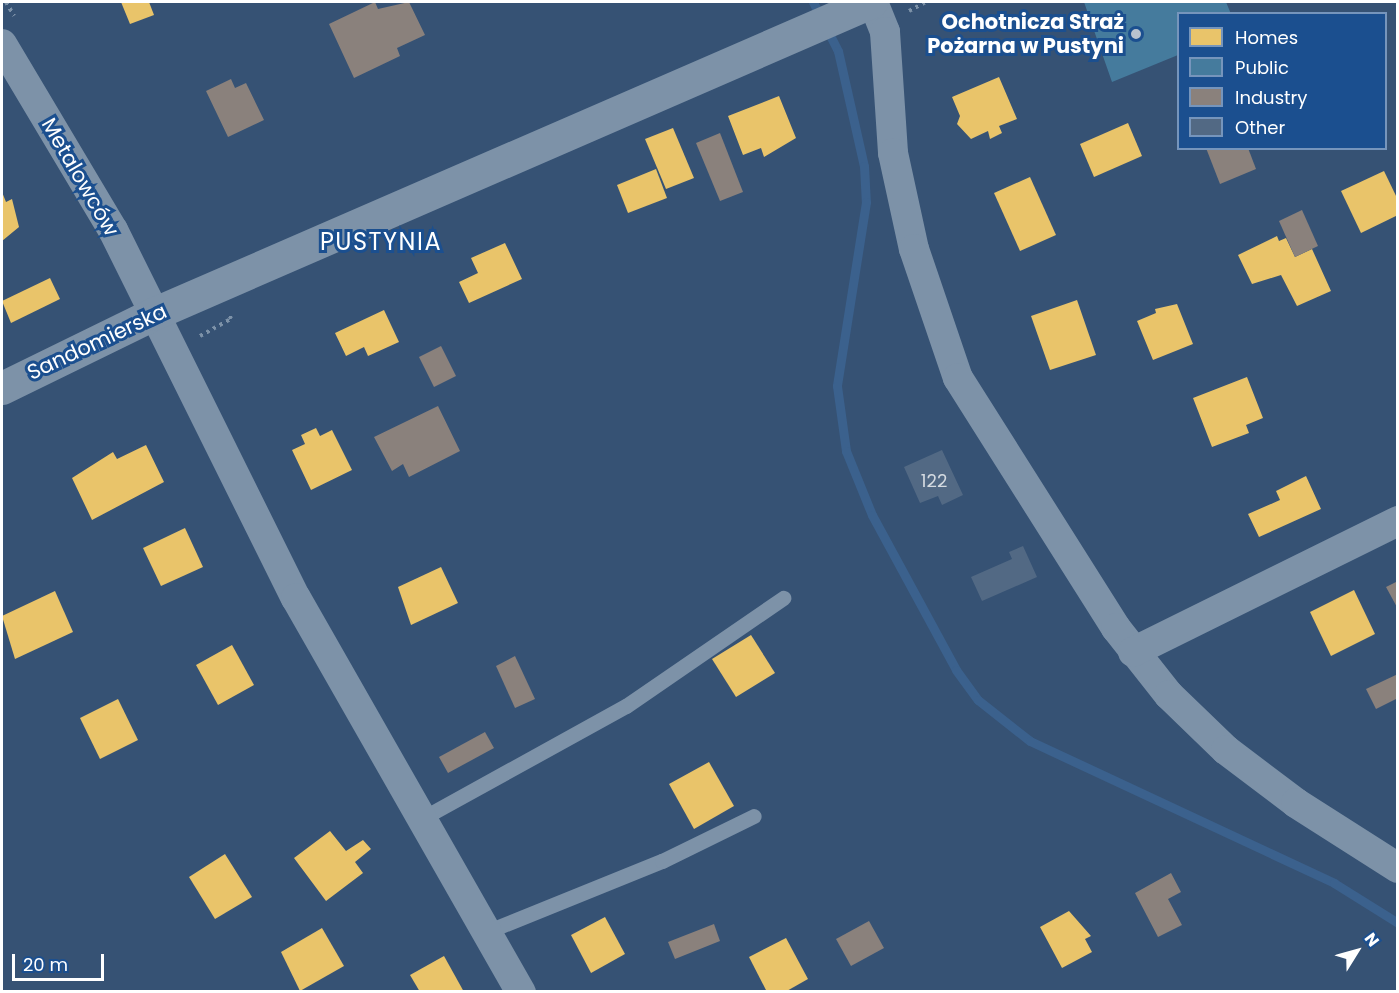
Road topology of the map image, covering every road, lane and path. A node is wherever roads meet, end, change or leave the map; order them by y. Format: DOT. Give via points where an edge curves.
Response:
graph roads {
  1 [pos="864,5"];
  2 [pos="2,44"];
  3 [pos="153,314"];
  4 [pos="2,388"];
  5 [pos="1398,521"];
  6 [pos="783,598"];
  7 [pos="1133,652"];
  8 [pos="754,816"];
  9 [pos="421,819"];
  10 [pos="1398,868"];
  11 [pos="486,932"];
  12 [pos="521,992"];
  1 -- 3 [label="street, Sandomierska"];
  1 -- 7 [label="street" via="885,32 893,153 934,319 958,378"];
  2 -- 3 [label="street, Metalowców" via="113,230"];
  3 -- 4 [label="street, Sandomierska"];
  3 -- 9 [label="street, Metalowców" via="296,598"];
  5 -- 7 [label="street"];
  6 -- 9 [label="lane" via="626,706"];
  7 -- 10 [label="street" via="1226,750 1296,803"];
  8 -- 11 [label="lane" via="662,861"];
  9 -- 11 [label="street, Metalowców"];
  11 -- 12 [label="street, Metalowców"];
}
